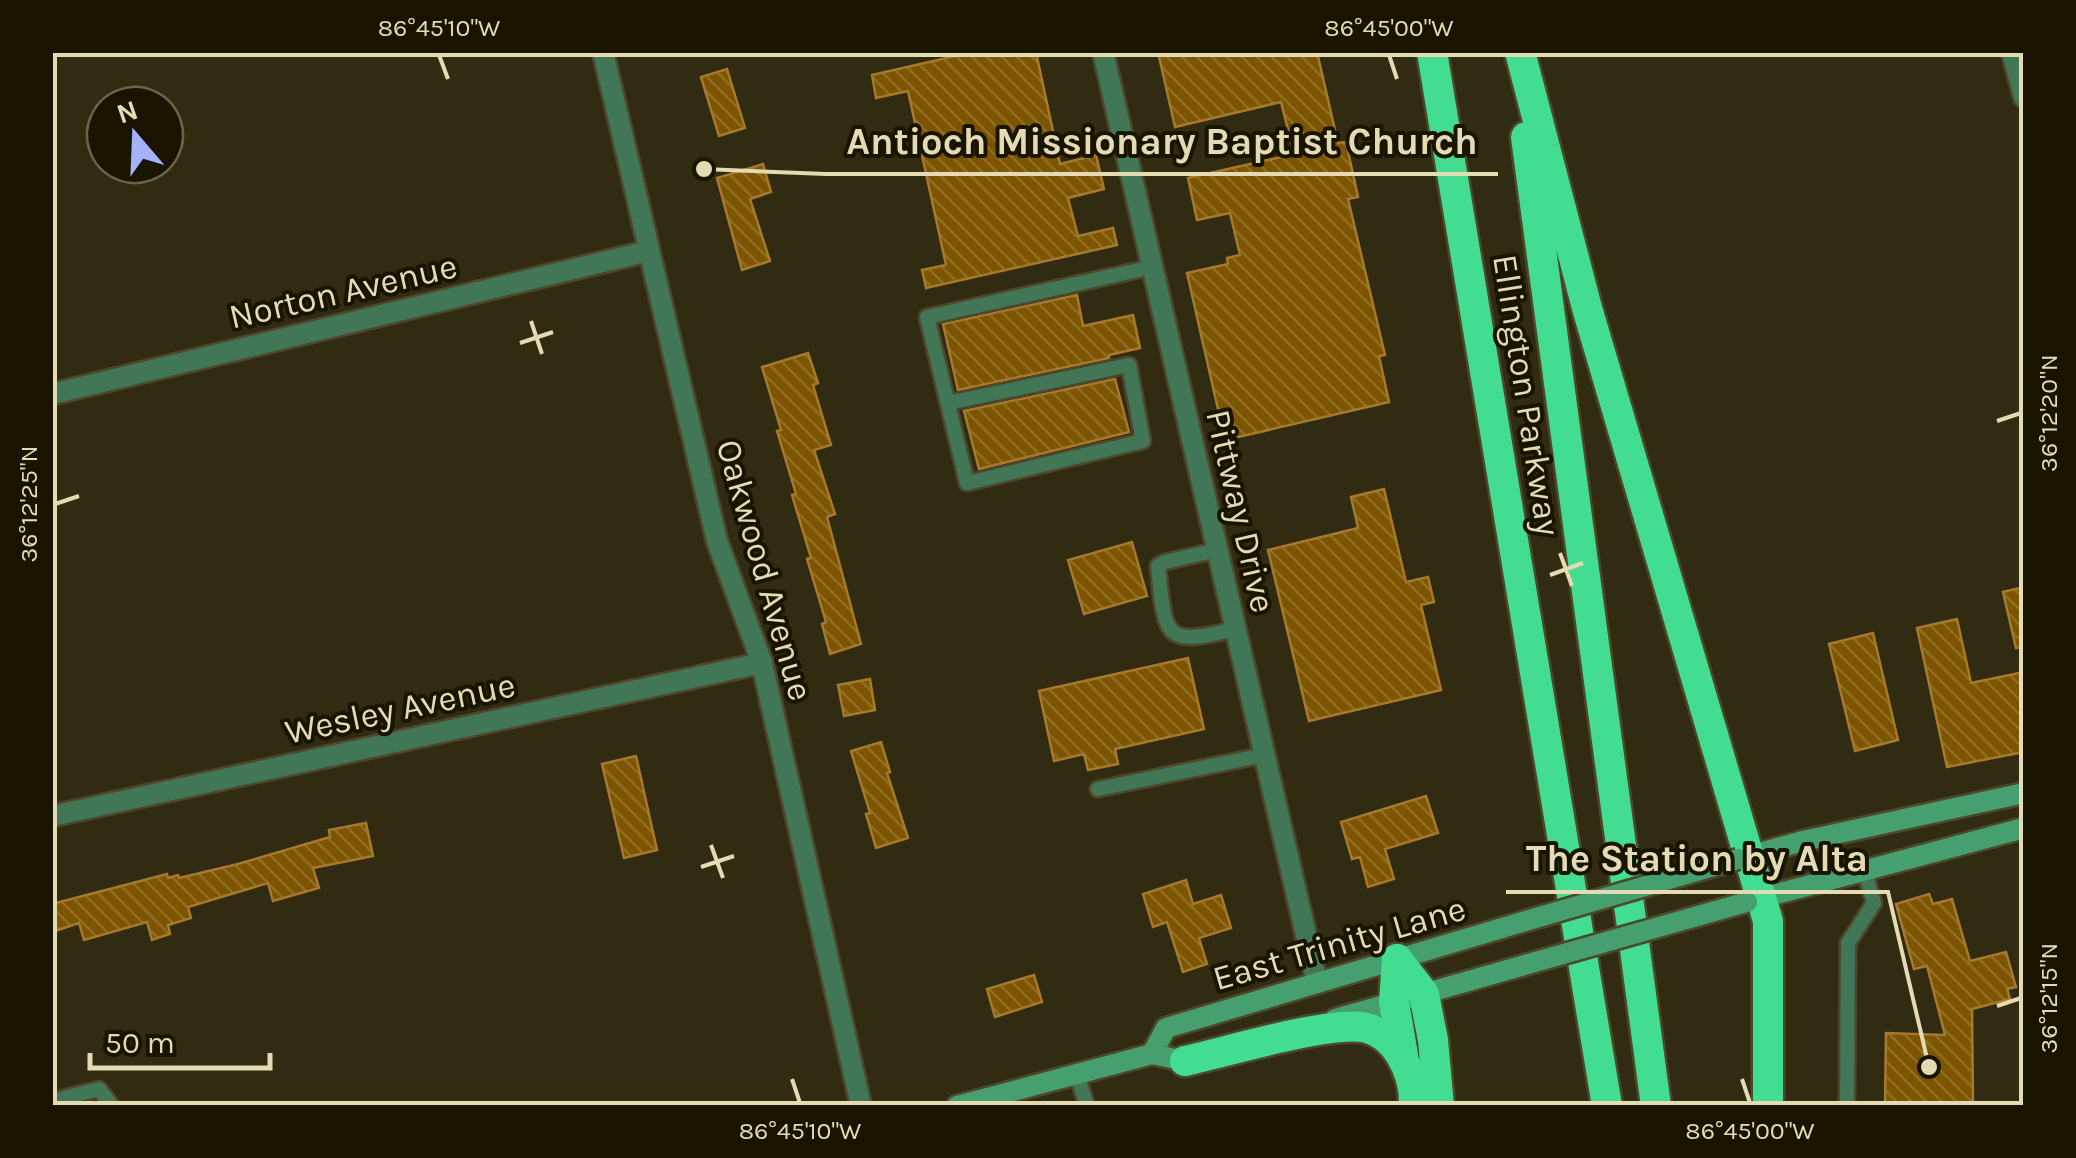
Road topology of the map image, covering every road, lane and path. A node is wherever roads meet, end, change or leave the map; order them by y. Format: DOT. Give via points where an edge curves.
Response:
graph roads {
  1 [pos="603,52"];
  2 [pos="1102,52"];
  3 [pos="1432,52"];
  4 [pos="1517,52"];
  5 [pos="2012,52"];
  6 [pos="2023,96"];
  7 [pos="649,251"];
  8 [pos="1152,267"];
  9 [pos="52,394"];
  10 [pos="948,403"];
  11 [pos="1217,550"];
  12 [pos="1235,630"];
  13 [pos="762,663"];
  14 [pos="1264,755"];
  15 [pos="1098,789"];
  16 [pos="2024,793"];
  17 [pos="52,816"];
  18 [pos="2024,828"];
  19 [pos="1744,858"];
  20 [pos="1864,870"];
  21 [pos="1754,899"];
  22 [pos="1398,959"];
  23 [pos="1317,983"];
  24 [pos="1409,998"];
  25 [pos="1152,1054"];
  26 [pos="1403,1055"];
  27 [pos="1185,1061"];
  28 [pos="1076,1072"];
  29 [pos="52,1100"];
  30 [pos="1605,1100"];
  31 [pos="112,1106"];
  32 [pos="861,1106"];
  33 [pos="957,1106"];
  34 [pos="1087,1106"];
  35 [pos="1414,1106"];
  36 [pos="1439,1106"];
  37 [pos="1656,1106"];
  38 [pos="1768,1106"];
  39 [pos="1847,1106"];
  1 -- 7 [label="street, Oakwood Avenue"];
  2 -- 8 [label="street, Pittway Drive"];
  3 -- 30 [label="highway, Ellington Parkway"];
  4 -- 19 [label="highway"];
  4 -- 37 [label="highway, Ellington Parkway"];
  5 -- 6 [label="street"];
  7 -- 9 [label="street, Norton Avenue"];
  7 -- 13 [label="street, Oakwood Avenue" via="718,541"];
  8 -- 10 [label="lane" via="928,317"];
  8 -- 11 [label="street, Pittway Drive"];
  10 -- 10 [label="lane" via="967,484 1143,441 1128,365"];
  11 -- 12 [label="street, Pittway Drive"];
  11 -- 12 [label="lane" via="1158,566 1162,601 1170,632 1180,639"];
  12 -- 14 [label="street, Pittway Drive"];
  13 -- 17 [label="street, Wesley Avenue"];
  13 -- 32 [label="street, Oakwood Avenue"];
  14 -- 15 [label="lane"];
  14 -- 23 [label="street, Pittway Drive"];
  16 -- 19 [label="main road, East Trinity Lane"];
  18 -- 20 [label="main road, East Trinity Lane"];
  19 -- 21 [label="highway"];
  19 -- 22 [label="main road, East Trinity Lane, bridge"];
  20 -- 21 [label="main road, East Trinity Lane"];
  20 -- 39 [label="lane" via="1874,904 1848,943"];
  21 -- 24 [label="main road, East Trinity Lane, bridge"];
  21 -- 38 [label="highway" via="1768,921"];
  22 -- 23 [label="main road, East Trinity Lane"];
  22 -- 24 [label="highway"];
  23 -- 25 [label="main road, East Trinity Lane" via="1166,1028"];
  24 -- 26 [label="highway"];
  24 -- 27 [label="main road, East Trinity Lane"];
  24 -- 36 [label="highway" via="1432,1040"];
  25 -- 27 [label="main road, East Trinity Lane"];
  25 -- 28 [label="main road, East Trinity Lane"];
  26 -- 27 [label="highway" via="1364,1027"];
  26 -- 35 [label="highway"];
  28 -- 33 [label="main road, East Trinity Lane"];
  28 -- 34 [label="lane"];
  29 -- 31 [label="lane" via="99,1089"];
}
